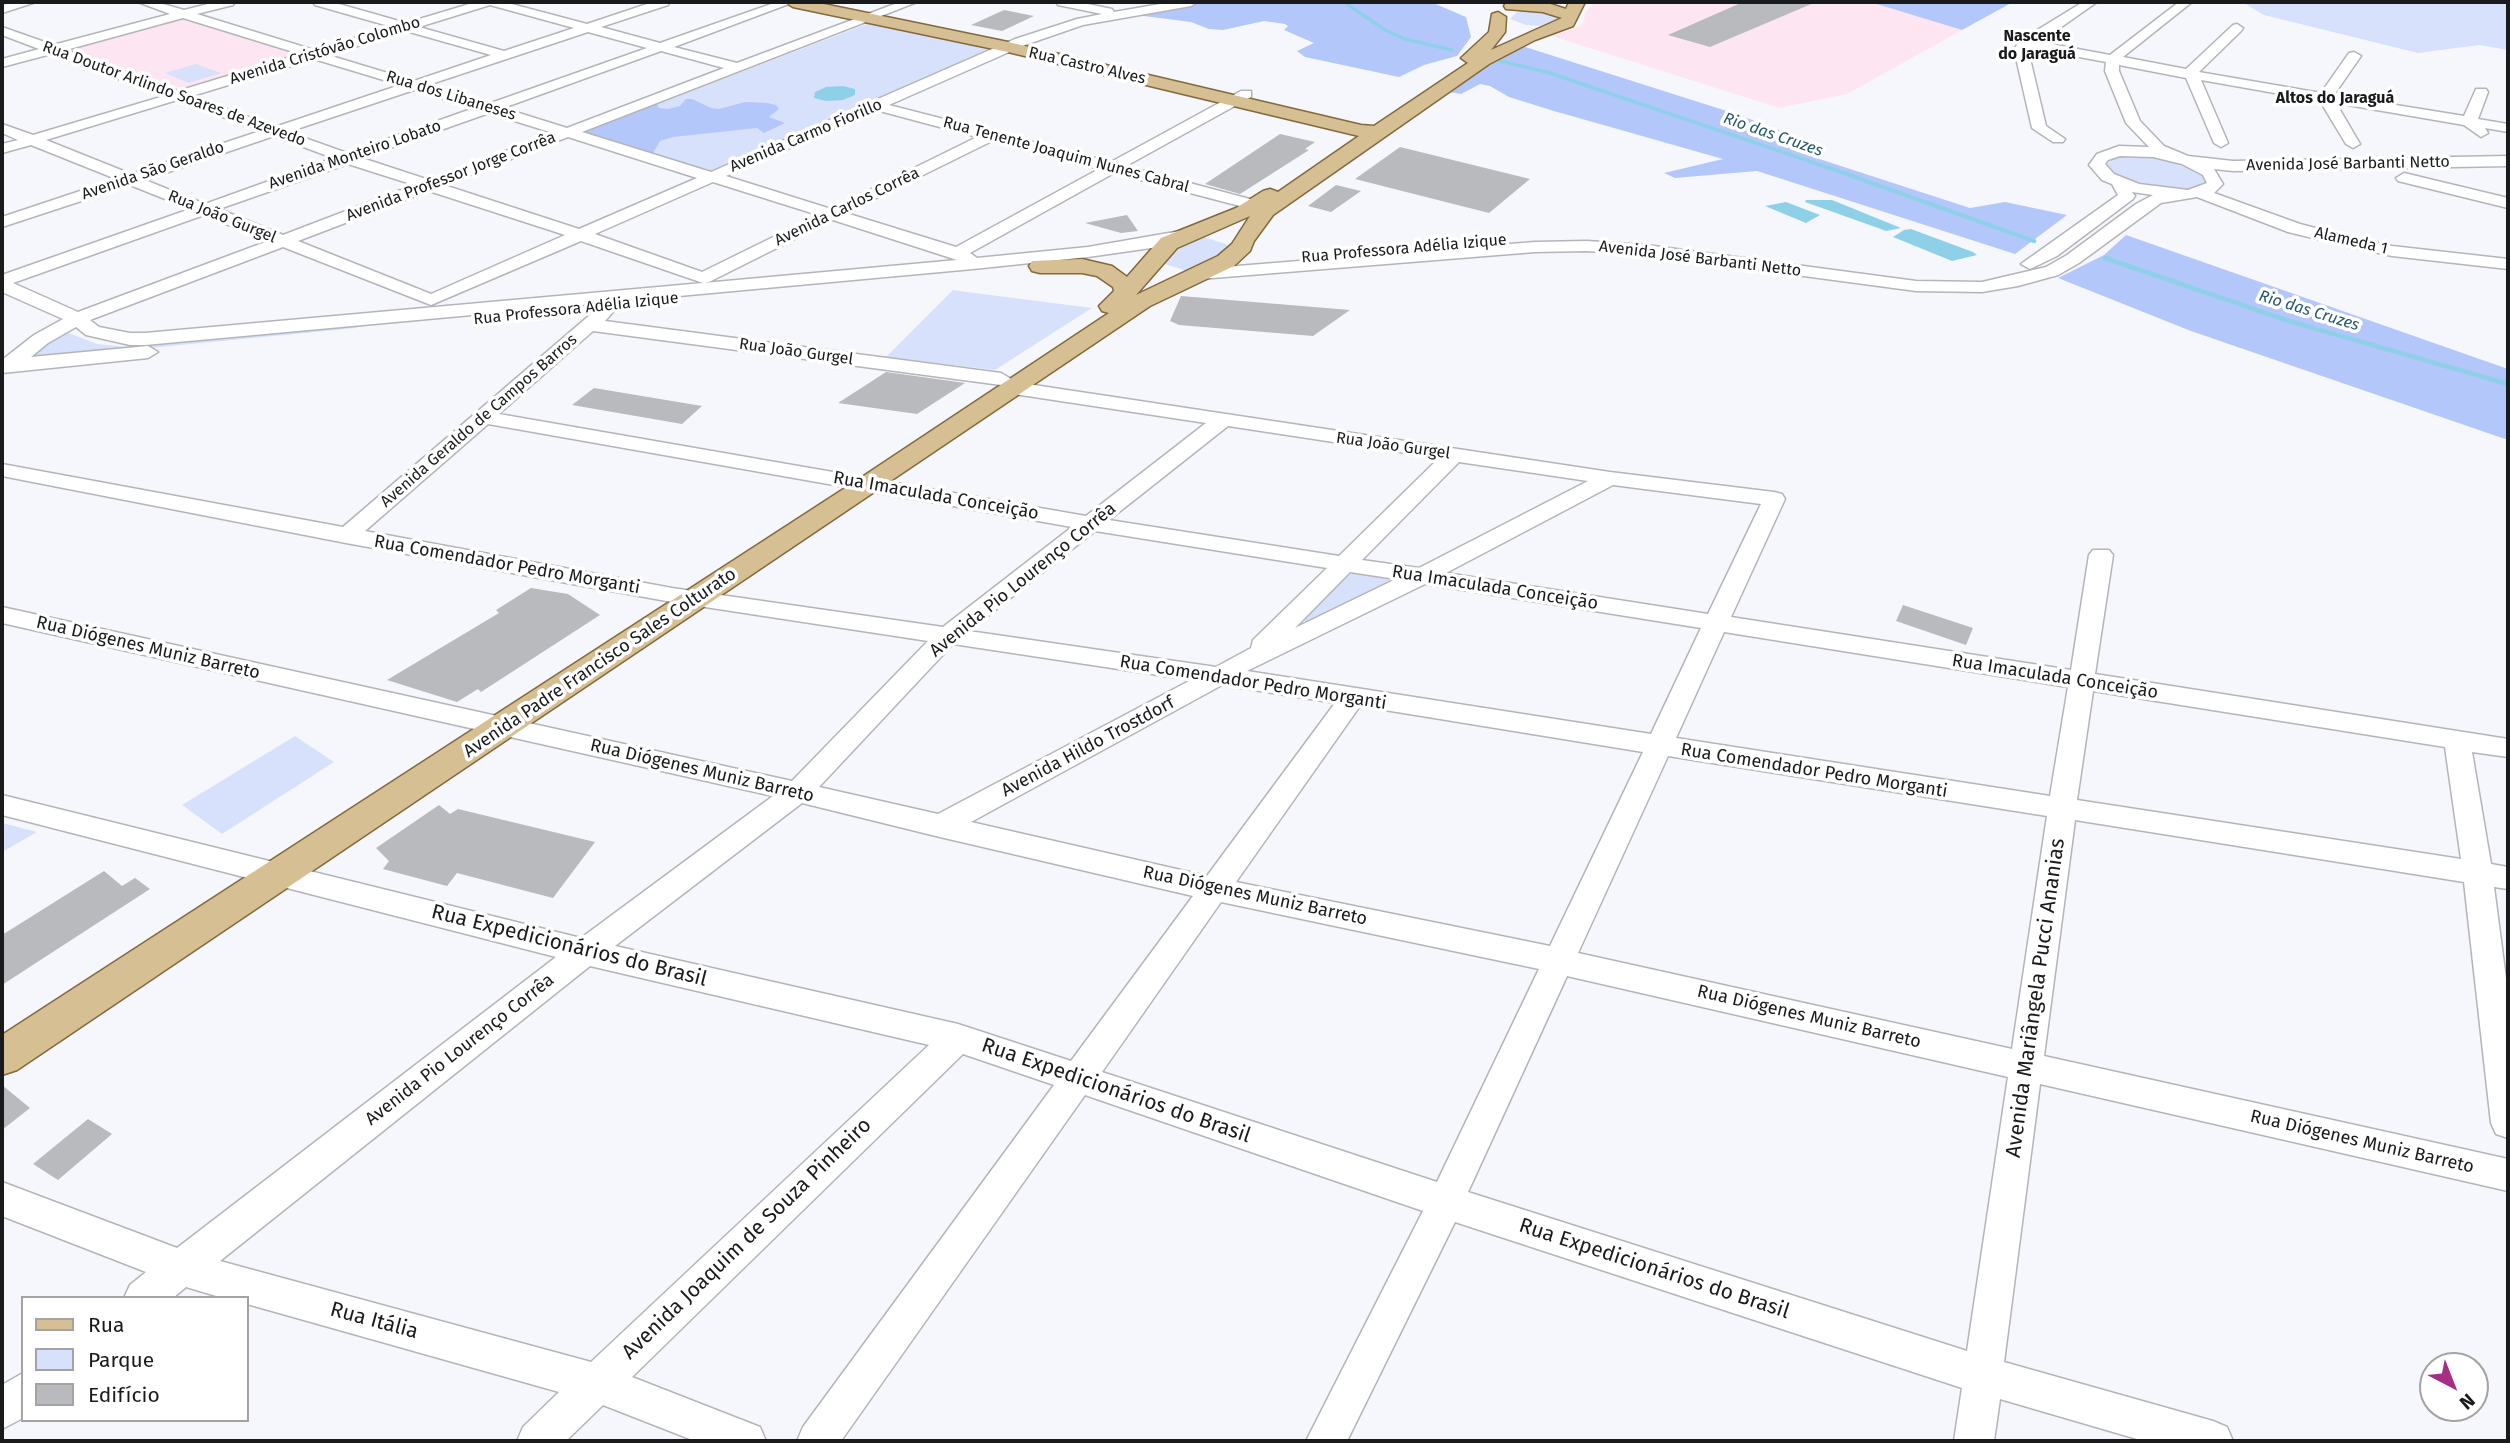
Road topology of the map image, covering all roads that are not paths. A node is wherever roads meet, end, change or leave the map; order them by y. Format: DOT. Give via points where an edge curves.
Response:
graph roads {
  1 [pos="30,2"];
  2 [pos="144,2"];
  3 [pos="229,2"];
  4 [pos="319,2"];
  5 [pos="490,2"];
  6 [pos="664,2"];
  7 [pos="790,2"];
  8 [pos="844,2"];
  9 [pos="911,2"];
  10 [pos="1062,2"];
  11 [pos="1191,2"];
  12 [pos="1548,2"];
  13 [pos="2091,2"];
  14 [pos="2186,2"];
  15 [pos="1517,6"];
  16 [pos="1577,8"];
  17 [pos="2,9"];
  18 [pos="886,11"];
  19 [pos="185,14"];
  20 [pos="1117,14"];
  21 [pos="868,18"];
  22 [pos="406,27"];
  23 [pos="2237,28"];
  24 [pos="584,29"];
  25 [pos="1549,29"];
  26 [pos="2,31"];
  27 [pos="2107,44"];
  28 [pos="1014,45"];
  29 [pos="2028,46"];
  30 [pos="661,47"];
  31 [pos="52,50"];
  32 [pos="316,54"];
  33 [pos="504,55"];
  34 [pos="2354,56"];
  35 [pos="2091,57"];
  36 [pos="2113,61"];
  37 [pos="2,63"];
  38 [pos="739,68"];
  39 [pos="2095,74"];
  40 [pos="2187,75"];
  41 [pos="2221,80"];
  42 [pos="415,84"];
  43 [pos="2481,92"];
  44 [pos="176,96"];
  45 [pos="1240,97"];
  46 [pos="2325,97"];
  47 [pos="877,106"];
  48 [pos="1282,107"];
  49 [pos="490,108"];
  50 [pos="1340,117"];
  51 [pos="1383,121"];
  52 [pos="2469,121"];
  53 [pos="2,128"];
  54 [pos="2508,128"];
  55 [pos="272,130"];
  56 [pos="569,132"];
  57 [pos="992,135"];
  58 [pos="2118,136"];
  59 [pos="2487,138"];
  60 [pos="2058,139"];
  61 [pos="31,140"];
  62 [pos="2221,142"];
  63 [pos="2353,144"];
  64 [pos="2,149"];
  65 [pos="2106,154"];
  66 [pos="346,158"];
  67 [pos="2180,158"];
  68 [pos="2508,161"];
  69 [pos="1112,169"];
  70 [pos="2508,176"];
  71 [pos="711,177"];
  72 [pos="2404,177"];
  73 [pos="129,180"];
  74 [pos="2119,183"];
  75 [pos="431,185"];
  76 [pos="2208,188"];
  77 [pos="2174,195"];
  78 [pos="2508,203"];
  79 [pos="1255,205"];
  80 [pos="202,209"];
  81 [pos="832,214"];
  82 [pos="2,222"];
  83 [pos="578,234"];
  84 [pos="1186,235"];
  85 [pos="1570,237"];
  86 [pos="282,241"];
  87 [pos="1242,246"];
  88 [pos="971,263"];
  89 [pos="2508,264"];
  90 [pos="1149,265"];
  91 [pos="1040,266"];
  92 [pos="1200,274"];
  93 [pos="2,283"];
  94 [pos="700,287"];
  95 [pos="1126,293"];
  96 [pos="611,306"];
  97 [pos="427,312"];
  98 [pos="77,319"];
  99 [pos="592,325"];
  100 [pos="4,368"];
  101 [pos="1007,383"];
  102 [pos="484,417"];
  103 [pos="1222,421"];
  104 [pos="1454,455"];
  105 [pos="2,470"];
  106 [pos="1610,478"];
  107 [pos="859,483"];
  108 [pos="1092,524"];
  109 [pos="346,536"];
  110 [pos="2101,555"];
  111 [pos="1344,563"];
  112 [pos="1420,577"];
  113 [pos="684,597"];
  114 [pos="2,615"];
  115 [pos="1716,622"];
  116 [pos="947,636"];
  117 [pos="1247,661"];
  118 [pos="1222,676"];
  119 [pos="2082,682"];
  120 [pos="1352,698"];
  121 [pos="491,724"];
  122 [pos="2457,741"];
  123 [pos="1658,746"];
  124 [pos="2508,748"];
  125 [pos="798,792"];
  126 [pos="2,805"];
  127 [pos="2062,809"];
  128 [pos="940,826"];
  129 [pos="266,872"];
  130 [pos="2478,873"];
  131 [pos="2508,878"];
  132 [pos="1213,889"];
  133 [pos="585,952"];
  134 [pos="1559,961"];
  135 [pos="2,1030"];
  136 [pos="958,1038"];
  137 [pos="2,1057"];
  138 [pos="2026,1066"];
  139 [pos="1078,1077"];
  140 [pos="2508,1123"];
  141 [pos="2508,1175"];
  142 [pos="2,1199"];
  143 [pos="1446,1202"];
  144 [pos="181,1268"];
  145 [pos="146,1296"];
  146 [pos="1983,1375"];
  147 [pos="596,1383"];
  148 [pos="21,1395"];
  149 [pos="2,1409"];
  150 [pos="537,1441"];
  151 [pos="746,1441"];
  152 [pos="817,1441"];
  153 [pos="1326,1441"];
  154 [pos="1974,1441"];
  155 [pos="2213,1441"];
  1 -- 17 [label="street"];
  2 -- 19 [label="street, Rua dos Libaneses"];
  3 -- 19 [label="street"];
  4 -- 22 [label="street"];
  5 -- 22 [label="street, Avenida Cristóvão Colombo"];
  5 -- 24 [label="street"];
  6 -- 24 [label="street, Avenida São Geraldo"];
  7 -- 21 [label="main road, Rua Castro Alves"];
  7 -- 30 [label="street, Avenida Monteiro Lobato"];
  8 -- 18 [label="main road, Rua Castro Alves"];
  9 -- 18 [label="street, Avenida Professor Jorge Corrêa"];
  10 -- 20 [label="street"];
  11 -- 20 [label="street, Avenida Carmo Fiorillo"];
  12 -- 16 [label="main road"];
  13 -- 29 [label="street"];
  14 -- 36 [label="street"];
  15 -- 16 [label="main road"];
  15 -- 25 [label="main road" via="1507,24"];
  15 -- 51 [label="main road" via="1489,43"];
  16 -- 25 [label="main road" via="1567,23"];
  18 -- 21 [label="street, Avenida Professor Jorge Corrêa"];
  18 -- 28 [label="main road, Rua Castro Alves"];
  19 -- 31 [label="street"];
  19 -- 32 [label="street, Rua dos Libaneses"];
  20 -- 28 [label="street, Avenida Carmo Fiorillo" via="1060,27"];
  21 -- 28 [label="main road, Rua Castro Alves"];
  21 -- 38 [label="street, Avenida Professor Jorge Corrêa"];
  22 -- 32 [label="street, Avenida Cristóvão Colombo"];
  22 -- 33 [label="street"];
  23 -- 40 [label="street"];
  24 -- 30 [label="street"];
  24 -- 33 [label="street, Avenida São Geraldo"];
  25 -- 51 [label="main road" via="1483,60"];
  26 -- 31 [label="street, Rua Doutor Arlindo Soares de Azevedo"];
  27 -- 35 [label="street"];
  28 -- 45 [label="main road, Rua Castro Alves"];
  28 -- 47 [label="street, Avenida Carmo Fiorillo"];
  29 -- 35 [label="street"];
  29 -- 60 [label="street" via="2039,128"];
  30 -- 38 [label="street"];
  30 -- 49 [label="street, Avenida Monteiro Lobato"];
  31 -- 37 [label="street"];
  31 -- 44 [label="street, Rua Doutor Arlindo Soares de Azevedo"];
  32 -- 42 [label="street, Rua dos Libaneses"];
  32 -- 44 [label="street, Avenida Cristóvão Colombo"];
  33 -- 42 [label="street, Avenida São Geraldo"];
  34 -- 46 [label="street"];
  35 -- 36 [label="street"];
  35 -- 39 [label="street"];
  36 -- 40 [label="street"];
  36 -- 40 [label="street"];
  36 -- 67 [label="street" via="2112,71 2133,123 2159,149"];
  38 -- 56 [label="street, Avenida Professor Jorge Corrêa"];
  40 -- 41 [label="street"];
  40 -- 62 [label="street"];
  41 -- 46 [label="street"];
  42 -- 49 [label="street, Rua dos Libaneses"];
  42 -- 55 [label="street, Avenida São Geraldo"];
  43 -- 52 [label="street"];
  44 -- 55 [label="street, Rua Doutor Arlindo Soares de Azevedo"];
  44 -- 61 [label="street, Avenida Cristóvão Colombo"];
  45 -- 48 [label="main road, Rua Castro Alves"];
  45 -- 69 [label="street"];
  46 -- 52 [label="street"];
  46 -- 63 [label="street"];
  47 -- 57 [label="street, Rua Tenente Joaquim Nunes Cabral"];
  47 -- 71 [label="street, Avenida Carmo Fiorillo"];
  48 -- 50 [label="main road, Rua Castro Alves"];
  48 -- 51 [label="main road, Rua Castro Alves"];
  49 -- 56 [label="street, Rua dos Libaneses"];
  49 -- 66 [label="street, Avenida Monteiro Lobato"];
  50 -- 51 [label="main road, Rua Castro Alves"];
  50 -- 51 [label="main road"];
  51 -- 79 [label="main road"];
  51 -- 87 [label="main road" via="1266,211"];
  52 -- 54 [label="street"];
  52 -- 59 [label="street"];
  53 -- 61 [label="street, Rua João Gurgel"];
  55 -- 66 [label="street, Rua Doutor Arlindo Soares de Azevedo"];
  55 -- 73 [label="street, Avenida São Geraldo"];
  56 -- 71 [label="street, Rua dos Libaneses"];
  56 -- 75 [label="street, Avenida Professor Jorge Corrêa"];
  57 -- 69 [label="street, Rua Tenente Joaquim Nunes Cabral"];
  57 -- 81 [label="street, Avenida Carlos Corrêa"];
  58 -- 65 [label="street"];
  61 -- 64 [label="street, Avenida Cristóvão Colombo"];
  61 -- 73 [label="street, Rua João Gurgel"];
  65 -- 67 [label="street" via="2135,151"];
  65 -- 74 [label="street" via="2097,165"];
  66 -- 75 [label="street, Rua Doutor Arlindo Soares de Azevedo"];
  66 -- 80 [label="street, Avenida Monteiro Lobato"];
  67 -- 68 [label="street, Avenida José Barbanti Netto" via="2233,166"];
  67 -- 76 [label="street" via="2209,172"];
  69 -- 79 [label="street, Rua Tenente Joaquim Nunes Cabral"];
  69 -- 88 [label="street"];
  70 -- 72 [label="street, Avenida José Barbanti Netto"];
  71 -- 81 [label="street, Rua dos Libaneses"];
  71 -- 83 [label="street, Avenida Carmo Fiorillo"];
  72 -- 76 [label="street, Avenida José Barbanti Netto" via="2258,179"];
  72 -- 78 [label="street"];
  73 -- 80 [label="street, Rua João Gurgel"];
  73 -- 82 [label="street, Avenida São Geraldo"];
  74 -- 77 [label="street"];
  74 -- 85 [label="street, Avenida José Barbanti Netto" via="2127,196 2050,252 2028,265 1968,277 1900,274 1656,241"];
  75 -- 83 [label="street, Rua Doutor Arlindo Soares de Azevedo"];
  75 -- 86 [label="street, Avenida Professor Jorge Corrêa"];
  76 -- 77 [label="street"];
  76 -- 89 [label="street, Alameda 1" via="2294,228 2392,251"];
  77 -- 92 [label="street, Avenida José Barbanti Netto" via="2142,207 2052,271 1982,287 1916,286 1587,246"];
  79 -- 84 [label="main road"];
  80 -- 86 [label="street, Rua João Gurgel"];
  80 -- 93 [label="street, Avenida Monteiro Lobato"];
  81 -- 88 [label="street, Rua dos Libaneses"];
  81 -- 94 [label="street, Avenida Carlos Corrêa"];
  83 -- 94 [label="street, Rua Doutor Arlindo Soares de Azevedo"];
  83 -- 97 [label="street, Avenida Carmo Fiorillo"];
  84 -- 87 [label="main road" via="1224,238"];
  84 -- 88 [label="street, Rua Professora Adélia Izique"];
  84 -- 90 [label="main road, Avenida Padre Francisco Sales Colturato" via="1169,243"];
  85 -- 87 [label="street, Rua Professora Adélia Izique" via="1293,259 1265,257"];
  86 -- 97 [label="street, Rua João Gurgel"];
  86 -- 98 [label="street, Avenida Professor Jorge Corrêa"];
  87 -- 92 [label="main road, Avenida Padre Francisco Sales Colturato" via="1226,261"];
  88 -- 91 [label="street, Rua Professora Adélia Izique"];
  88 -- 94 [label="street, Rua Professora Adélia Izique"];
  90 -- 91 [label="street, Rua Professora Adélia Izique" via="1096,259"];
  90 -- 92 [label="main road" via="1172,273"];
  90 -- 95 [label="main road, Avenida Padre Francisco Sales Colturato"];
  91 -- 95 [label="main road" via="1104,271 1123,284"];
  92 -- 101 [label="main road, Avenida Padre Francisco Sales Colturato" via="1142,301"];
  93 -- 98 [label="street"];
  94 -- 96 [label="street, Rua Professora Adélia Izique"];
  94 -- 97 [label="street, Rua Professora Adélia Izique"];
  95 -- 101 [label="main road, Avenida Padre Francisco Sales Colturato"];
  96 -- 97 [label="street, Rua Professora Adélia Izique"];
  96 -- 99 [label="street, Avenida Geraldo de Campos Barros"];
  97 -- 98 [label="street, Rua Professora Adélia Izique" via="145,339 93,331"];
  97 -- 100 [label="street, Rua Professora Adélia Izique"];
  98 -- 100 [label="street, Avenida Professor Jorge Corrêa"];
  99 -- 101 [label="street, Rua João Gurgel"];
  99 -- 102 [label="street, Avenida Geraldo de Campos Barros"];
  101 -- 103 [label="street, Rua João Gurgel"];
  101 -- 107 [label="main road, Avenida Padre Francisco Sales Colturato"];
  102 -- 107 [label="street, Rua Imaculada Conceição"];
  102 -- 109 [label="street, Avenida Geraldo de Campos Barros"];
  103 -- 104 [label="street, Rua João Gurgel"];
  103 -- 108 [label="street, Avenida Pio Lourenço Corrêa"];
  104 -- 106 [label="street, Rua João Gurgel"];
  104 -- 111 [label="street"];
  105 -- 109 [label="street, Rua Comendador Pedro Morganti"];
  106 -- 112 [label="street, Avenida Hildo Trostdorf"];
  106 -- 115 [label="street, Rua João Gurgel" via="1774,499"];
  107 -- 108 [label="street, Rua Imaculada Conceição"];
  107 -- 113 [label="main road, Avenida Padre Francisco Sales Colturato"];
  108 -- 111 [label="street, Rua Imaculada Conceição"];
  108 -- 116 [label="street, Avenida Pio Lourenço Corrêa"];
  109 -- 113 [label="street, Rua Comendador Pedro Morganti"];
  110 -- 119 [label="street, Avenida Mariângela Pucci Ananias"];
  111 -- 112 [label="street, Rua Imaculada Conceição"];
  111 -- 117 [label="street"];
  112 -- 115 [label="street, Rua Imaculada Conceição"];
  112 -- 117 [label="street, Avenida Hildo Trostdorf"];
  113 -- 116 [label="street, Rua Comendador Pedro Morganti"];
  113 -- 121 [label="main road, Avenida Padre Francisco Sales Colturato"];
  114 -- 121 [label="street, Rua Diógenes Muniz Barreto"];
  115 -- 119 [label="street, Rua Imaculada Conceição"];
  115 -- 123 [label="street"];
  116 -- 118 [label="street, Rua Comendador Pedro Morganti"];
  116 -- 125 [label="street, Avenida Pio Lourenço Corrêa"];
  117 -- 118 [label="street, Avenida Hildo Trostdorf"];
  118 -- 120 [label="street, Rua Comendador Pedro Morganti"];
  118 -- 128 [label="street, Avenida Hildo Trostdorf"];
  119 -- 122 [label="street, Rua Imaculada Conceição"];
  119 -- 127 [label="street, Avenida Mariângela Pucci Ananias"];
  120 -- 123 [label="street, Rua Comendador Pedro Morganti"];
  120 -- 132 [label="street"];
  121 -- 125 [label="street, Rua Diógenes Muniz Barreto"];
  121 -- 129 [label="main road, Avenida Padre Francisco Sales Colturato"];
  122 -- 124 [label="street, Rua Imaculada Conceição"];
  122 -- 130 [label="street"];
  123 -- 127 [label="street, Rua Comendador Pedro Morganti"];
  123 -- 134 [label="street"];
  125 -- 128 [label="street, Rua Diógenes Muniz Barreto"];
  125 -- 133 [label="street, Avenida Pio Lourenço Corrêa"];
  126 -- 129 [label="street, Rua Expedicionários do Brasil"];
  127 -- 130 [label="street, Rua Comendador Pedro Morganti"];
  127 -- 138 [label="street, Avenida Mariângela Pucci Ananias"];
  128 -- 132 [label="street, Rua Diógenes Muniz Barreto"];
  129 -- 133 [label="street, Rua Expedicionários do Brasil"];
  129 -- 135 [label="main road, Avenida Padre Francisco Sales Colturato"];
  129 -- 137 [label="main road, Avenida Padre Francisco Sales Colturato"];
  130 -- 131 [label="street, Rua Comendador Pedro Morganti"];
  130 -- 140 [label="street"];
  132 -- 134 [label="street, Rua Diógenes Muniz Barreto"];
  132 -- 139 [label="street"];
  133 -- 136 [label="street, Rua Expedicionários do Brasil"];
  133 -- 144 [label="street, Avenida Pio Lourenço Corrêa"];
  134 -- 138 [label="street, Rua Diógenes Muniz Barreto"];
  134 -- 143 [label="street"];
  136 -- 139 [label="street, Rua Expedicionários do Brasil"];
  136 -- 147 [label="street, Avenida Joaquim de Souza Pinheiro"];
  138 -- 141 [label="street, Rua Diógenes Muniz Barreto"];
  138 -- 146 [label="street, Avenida Mariângela Pucci Ananias"];
  139 -- 143 [label="street, Rua Expedicionários do Brasil"];
  139 -- 152 [label="street"];
  142 -- 144 [label="street, Rua Itália"];
  143 -- 146 [label="street, Rua Expedicionários do Brasil"];
  143 -- 153 [label="street"];
  144 -- 145 [label="street, Avenida Pio Lourenço Corrêa"];
  144 -- 147 [label="street, Rua Itália"];
  146 -- 154 [label="street, Avenida Mariângela Pucci Ananias"];
  146 -- 155 [label="street, Rua Expedicionários do Brasil"];
  147 -- 150 [label="street, Avenida Joaquim de Souza Pinheiro"];
  147 -- 151 [label="street, Rua Itália"];
  148 -- 149 [label="street"];
}
